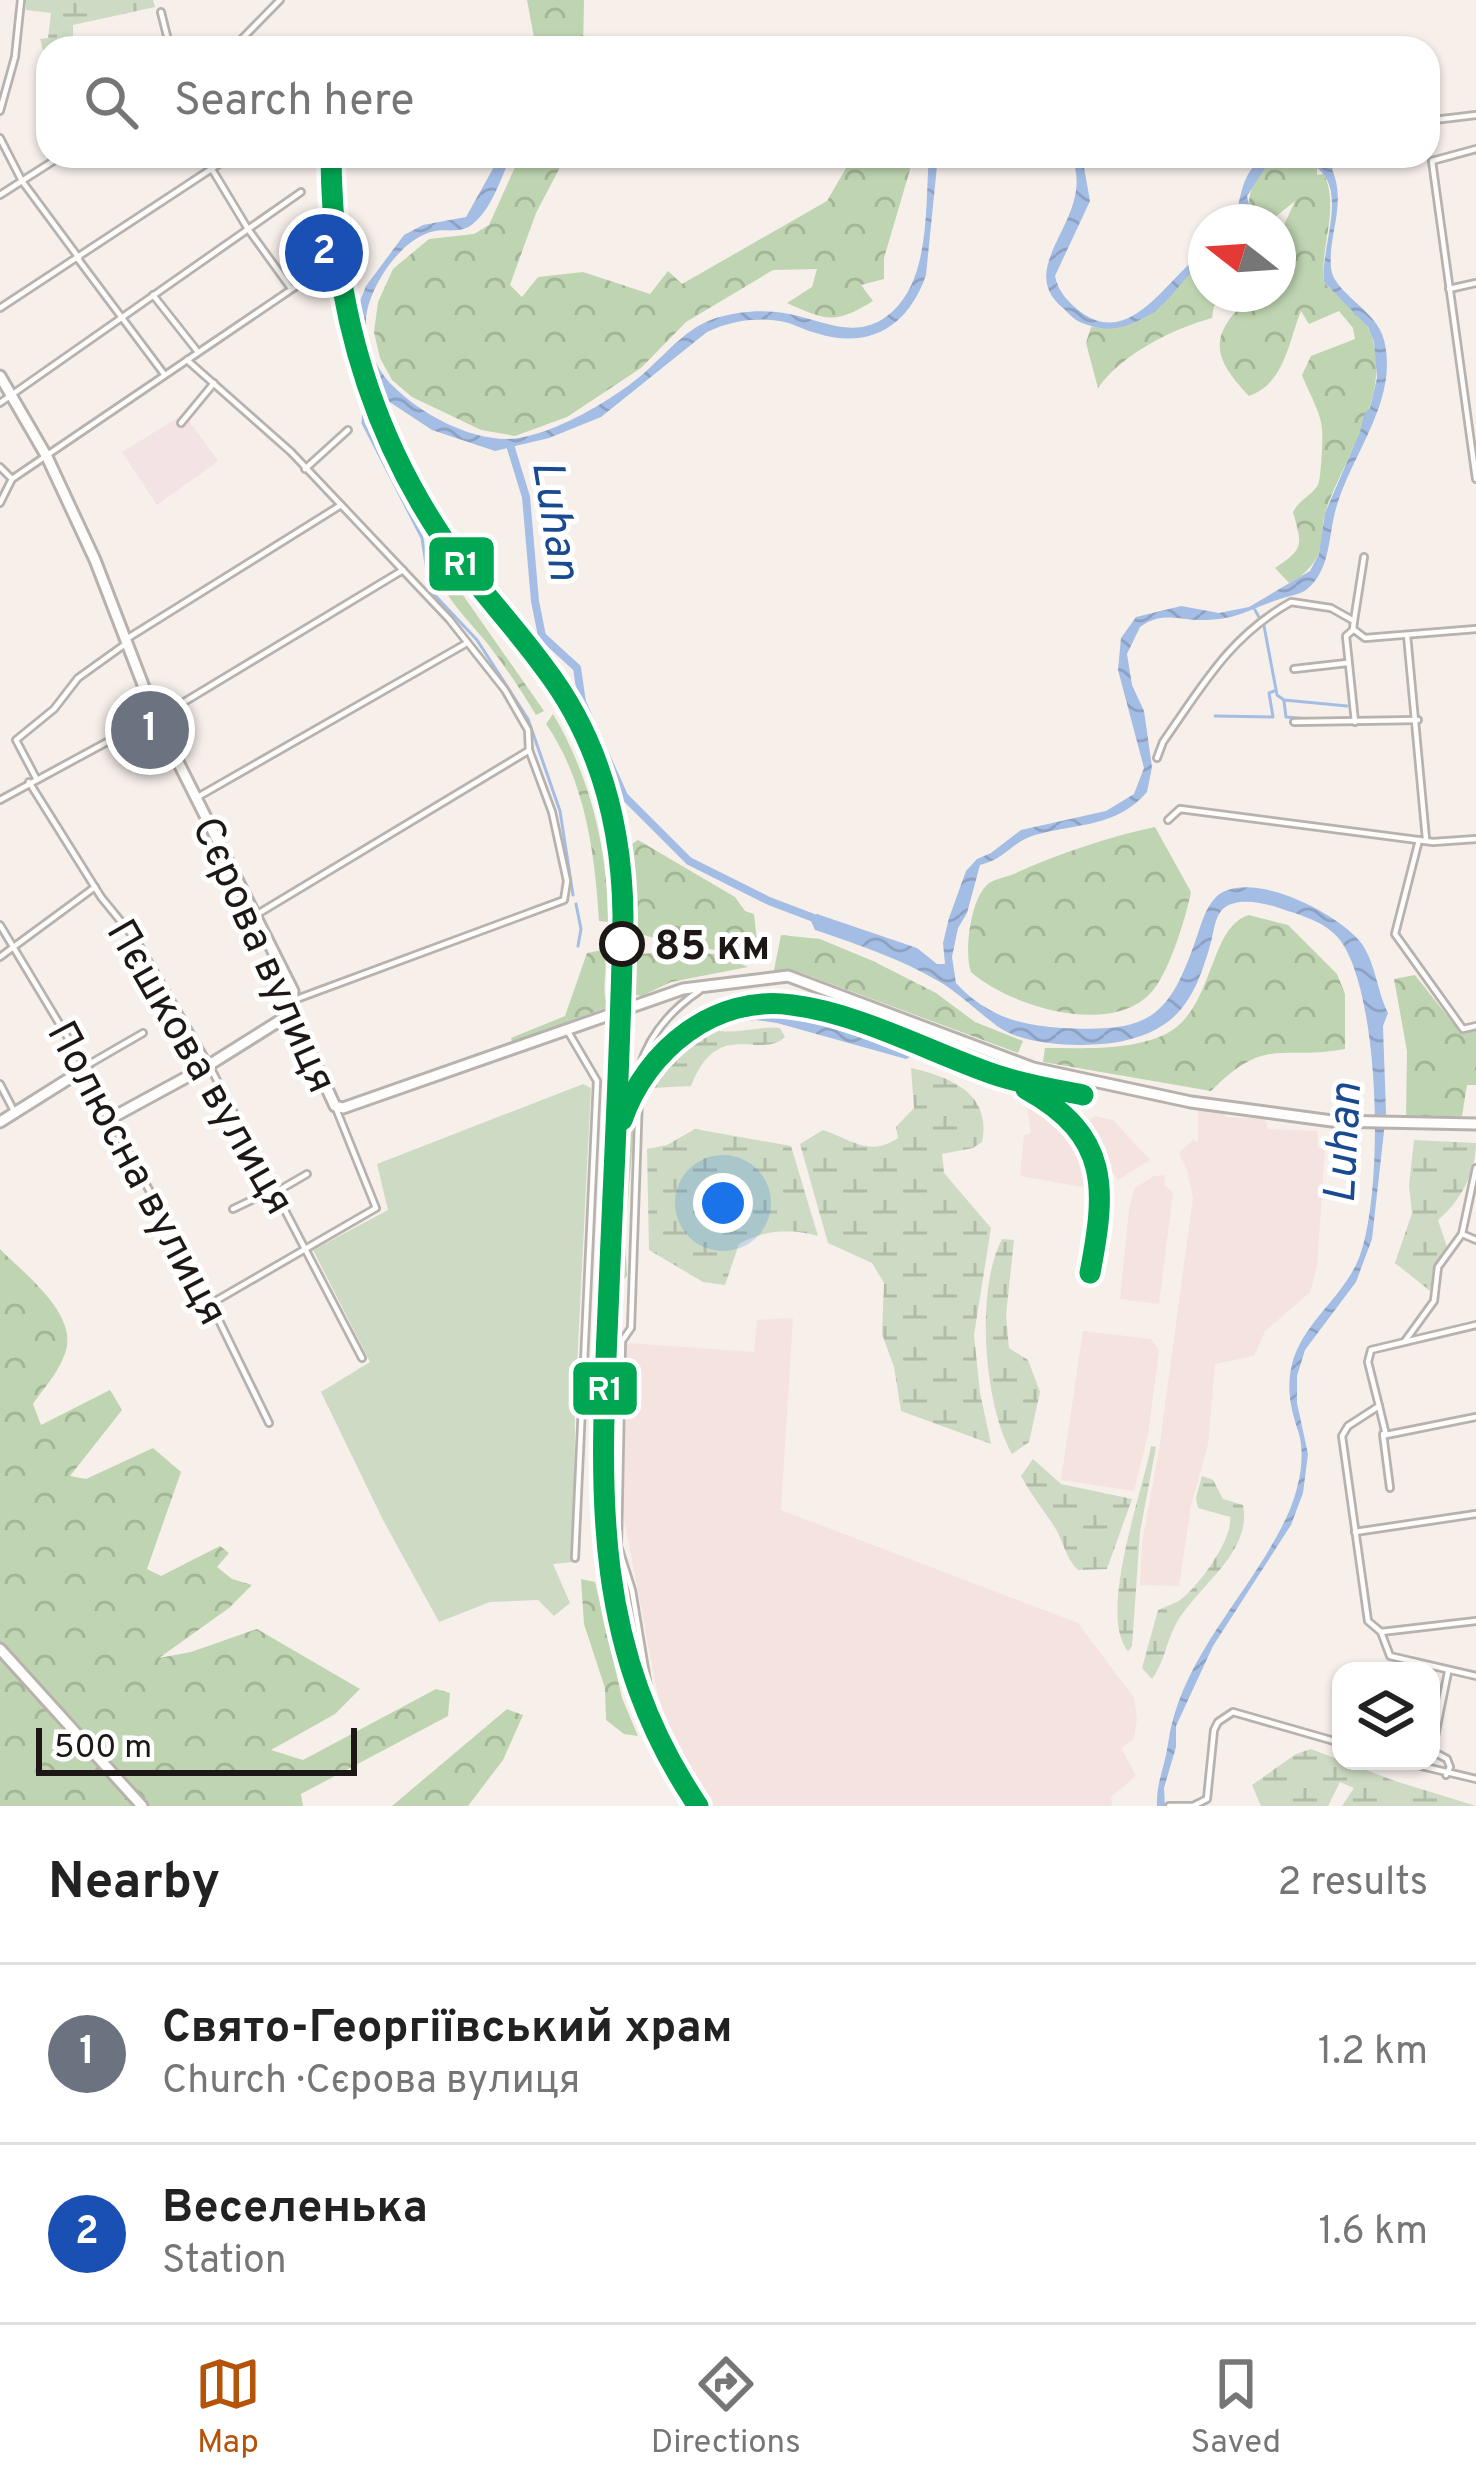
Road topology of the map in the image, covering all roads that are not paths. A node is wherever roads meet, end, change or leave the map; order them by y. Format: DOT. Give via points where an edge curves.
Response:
graph roads {
  1 [pos="21,0"];
  2 [pos="280,0"];
  3 [pos="161,11"];
  4 [pos="167,36"];
  5 [pos="245,36"];
  6 [pos="0,111"];
  7 [pos="1476,115"];
  8 [pos="1440,119"];
  9 [pos="0,138"];
  10 [pos="1476,149"];
  11 [pos="1440,159"];
  12 [pos="42,168"];
  13 [pos="1433,168"];
  14 [pos="213,169"];
  15 [pos="22,181"];
  16 [pos="302,192"];
  17 [pos="0,195"];
  18 [pos="248,229"];
  19 [pos="79,258"];
  20 [pos="317,272"];
  21 [pos="308,277"];
  22 [pos="328,279"];
  23 [pos="1476,283"];
  24 [pos="291,288"];
  25 [pos="1449,289"];
  26 [pos="153,296"];
  27 [pos="0,308"];
  28 [pos="122,319"];
  29 [pos="199,352"];
  30 [pos="188,360"];
  31 [pos="165,375"];
  32 [pos="0,376"];
  33 [pos="214,383"];
  34 [pos="5,400"];
  35 [pos="181,423"];
  36 [pos="348,430"];
  37 [pos="47,457"];
  38 [pos="0,467"];
  39 [pos="305,469"];
  40 [pos="12,478"];
  41 [pos="1476,479"];
  42 [pos="0,503"];
  43 [pos="341,506"];
  44 [pos="1364,557"];
  45 [pos="403,570"];
  46 [pos="1354,621"];
  47 [pos="1353,629"];
  48 [pos="1476,629"];
  49 [pos="1407,635"];
  50 [pos="469,642"];
  51 [pos="123,643"];
  52 [pos="1347,663"];
  53 [pos="1294,669"];
  54 [pos="155,717"];
  55 [pos="1418,720"];
  56 [pos="1294,722"];
  57 [pos="1355,722"];
  58 [pos="530,750"];
  59 [pos="1157,758"];
  60 [pos="33,780"];
  61 [pos="196,798"];
  62 [pos="0,800"];
  63 [pos="1168,820"];
  64 [pos="1476,839"];
  65 [pos="1422,840"];
  66 [pos="95,887"];
  67 [pos="256,915"];
  68 [pos="0,925"];
  69 [pos="16,949"];
  70 [pos="0,958"];
  71 [pos="708,984"];
  72 [pos="294,1000"];
  73 [pos="292,1013"];
  74 [pos="1476,1026"];
  75 [pos="567,1030"];
  76 [pos="143,1033"];
  77 [pos="209,1065"];
  78 [pos="86,1067"];
  79 [pos="0,1084"];
  80 [pos="335,1106"];
  81 [pos="16,1113"];
  82 [pos="109,1116"];
  83 [pos="0,1122"];
  84 [pos="1476,1124"];
  85 [pos="1476,1168"];
  86 [pos="307,1174"];
  87 [pos="275,1190"];
  88 [pos="233,1209"];
  89 [pos="1462,1234"];
  90 [pos="1476,1240"];
  91 [pos="306,1246"];
  92 [pos="211,1304"];
  93 [pos="1476,1325"];
  94 [pos="1405,1341"];
  95 [pos="362,1358"];
  96 [pos="1378,1406"];
  97 [pos="1476,1417"];
  98 [pos="269,1423"];
  99 [pos="1383,1432"];
  100 [pos="1390,1488"];
  101 [pos="1476,1514"];
  102 [pos="1355,1532"];
  103 [pos="574,1558"];
  104 [pos="1476,1622"];
  105 [pos="1381,1632"];
  106 [pos="0,1649"];
  107 [pos="1449,1671"];
  108 [pos="1476,1676"];
  109 [pos="650,1699"];
  110 [pos="1332,1740"];
  111 [pos="1430,1770"];
  112 [pos="1446,1775"];
  113 [pos="1476,1779"];
  114 [pos="142,1806"];
  115 [pos="1169,1806"];
  116 [pos="1193,1806"];
  1 -- 6 [label="street"];
  2 -- 5 [label="street"];
  3 -- 4 [label="street"];
  7 -- 8 [label="street"];
  9 -- 15 [label="street"];
  10 -- 11 [label="street"];
  12 -- 15 [label="street"];
  13 -- 25 [label="street"];
  14 -- 18 [label="street"];
  14 -- 19 [label="street"];
  15 -- 17 [label="street"];
  15 -- 19 [label="street"];
  16 -- 18 [label="street"];
  18 -- 24 [label="street"];
  18 -- 26 [label="street"];
  19 -- 27 [label="street"];
  19 -- 28 [label="street"];
  20 -- 21 [label="street"];
  21 -- 22 [label="street"];
  21 -- 24 [label="street"];
  23 -- 25 [label="street"];
  24 -- 29 [label="street"];
  25 -- 41 [label="street"];
  26 -- 28 [label="street"];
  26 -- 29 [label="street"];
  28 -- 31 [label="street"];
  28 -- 34 [label="street"];
  29 -- 30 [label="street"];
  30 -- 31 [label="street"];
  30 -- 33 [label="street"];
  31 -- 37 [label="street"];
  32 -- 34 [label="street, Сєрова вулиця"];
  33 -- 35 [label="street"];
  33 -- 39 [label="street"];
  34 -- 37 [label="street, Сєрова вулиця"];
  36 -- 39 [label="street"];
  37 -- 40 [label="street"];
  37 -- 51 [label="street, Сєрова вулиця"];
  38 -- 40 [label="street"];
  39 -- 43 [label="street"];
  40 -- 42 [label="street"];
  43 -- 45 [label="street"];
  43 -- 51 [label="street"];
  44 -- 46 [label="street"];
  45 -- 50 [label="street"];
  45 -- 54 [label="street"];
  46 -- 47 [label="street"];
  46 -- 59 [label="street" via="1291,602 1268,615 1228,648"];
  47 -- 49 [label="street" via="1365,638"];
  47 -- 52 [label="street"];
  48 -- 49 [label="street"];
  49 -- 55 [label="street"];
  50 -- 58 [label="street" via="505,690"];
  50 -- 61 [label="street"];
  51 -- 54 [label="street, Сєрова вулиця"];
  51 -- 60 [label="street" via="16,740"];
  52 -- 53 [label="street"];
  52 -- 57 [label="street"];
  54 -- 60 [label="street"];
  54 -- 61 [label="street, Сєрова вулиця"];
  55 -- 57 [label="street"];
  55 -- 65 [label="street"];
  56 -- 57 [label="street"];
  58 -- 67 [label="street"];
  58 -- 72 [label="street" via="552,812 564,900"];
  60 -- 62 [label="street"];
  60 -- 66 [label="street, Пєшкова вулиця"];
  61 -- 67 [label="street, Сєрова вулиця"];
  63 -- 65 [label="street" via="1180,808"];
  64 -- 65 [label="street"];
  65 -- 74 [label="street" via="1395,934 1462,1029"];
  66 -- 69 [label="street"];
  66 -- 77 [label="street, Пєшкова вулиця"];
  67 -- 72 [label="street, Сєрова вулиця"];
  68 -- 69 [label="street, Полюсна вулиця"];
  69 -- 70 [label="street"];
  69 -- 78 [label="street, Полюсна вулиця"];
  71 -- 75 [label="street"];
  71 -- 84 [label="street" via="788,976 1033,1068 1191,1102 1346,1122"];
  71 -- 109 [label="street" via="662,1024 640,1066 632,1328 622,1341 616,1497 618,1546"];
  72 -- 73 [label="street, Сєрова вулиця"];
  73 -- 77 [label="street"];
  73 -- 80 [label="street, Сєрова вулиця"];
  75 -- 80 [label="street"];
  75 -- 103 [label="street" via="597,1081"];
  76 -- 78 [label="street"];
  77 -- 82 [label="street"];
  77 -- 87 [label="street, Пєшкова вулиця"];
  78 -- 81 [label="street"];
  78 -- 82 [label="street, Полюсна вулиця"];
  79 -- 81 [label="street"];
  80 -- 91 [label="street, Сєрова вулиця" via="376,1208"];
  81 -- 83 [label="street"];
  82 -- 92 [label="street, Полюсна вулиця"];
  85 -- 89 [label="street"];
  86 -- 87 [label="street"];
  87 -- 88 [label="street"];
  87 -- 91 [label="street, Пєшкова вулиця"];
  89 -- 90 [label="street"];
  89 -- 94 [label="street" via="1438,1267 1434,1301"];
  91 -- 92 [label="street"];
  91 -- 95 [label="street, Пєшкова вулиця"];
  92 -- 98 [label="street, Полюсна вулиця"];
  93 -- 94 [label="street"];
  94 -- 96 [label="street" via="1371,1350"];
  96 -- 99 [label="street"];
  96 -- 102 [label="street" via="1342,1436"];
  97 -- 99 [label="street"];
  99 -- 100 [label="street"];
  101 -- 102 [label="street"];
  102 -- 105 [label="street" via="1364,1608"];
  104 -- 105 [label="street"];
  105 -- 107 [label="street" via="1390,1656"];
  106 -- 114 [label="street"];
  107 -- 108 [label="street"];
  107 -- 112 [label="street" via="1432,1750 1447,1759"];
  110 -- 116 [label="street" via="1233,1712 1214,1730 1208,1798"];
  111 -- 112 [label="street"];
  112 -- 113 [label="street"];
  115 -- 116 [label="street"];
}
